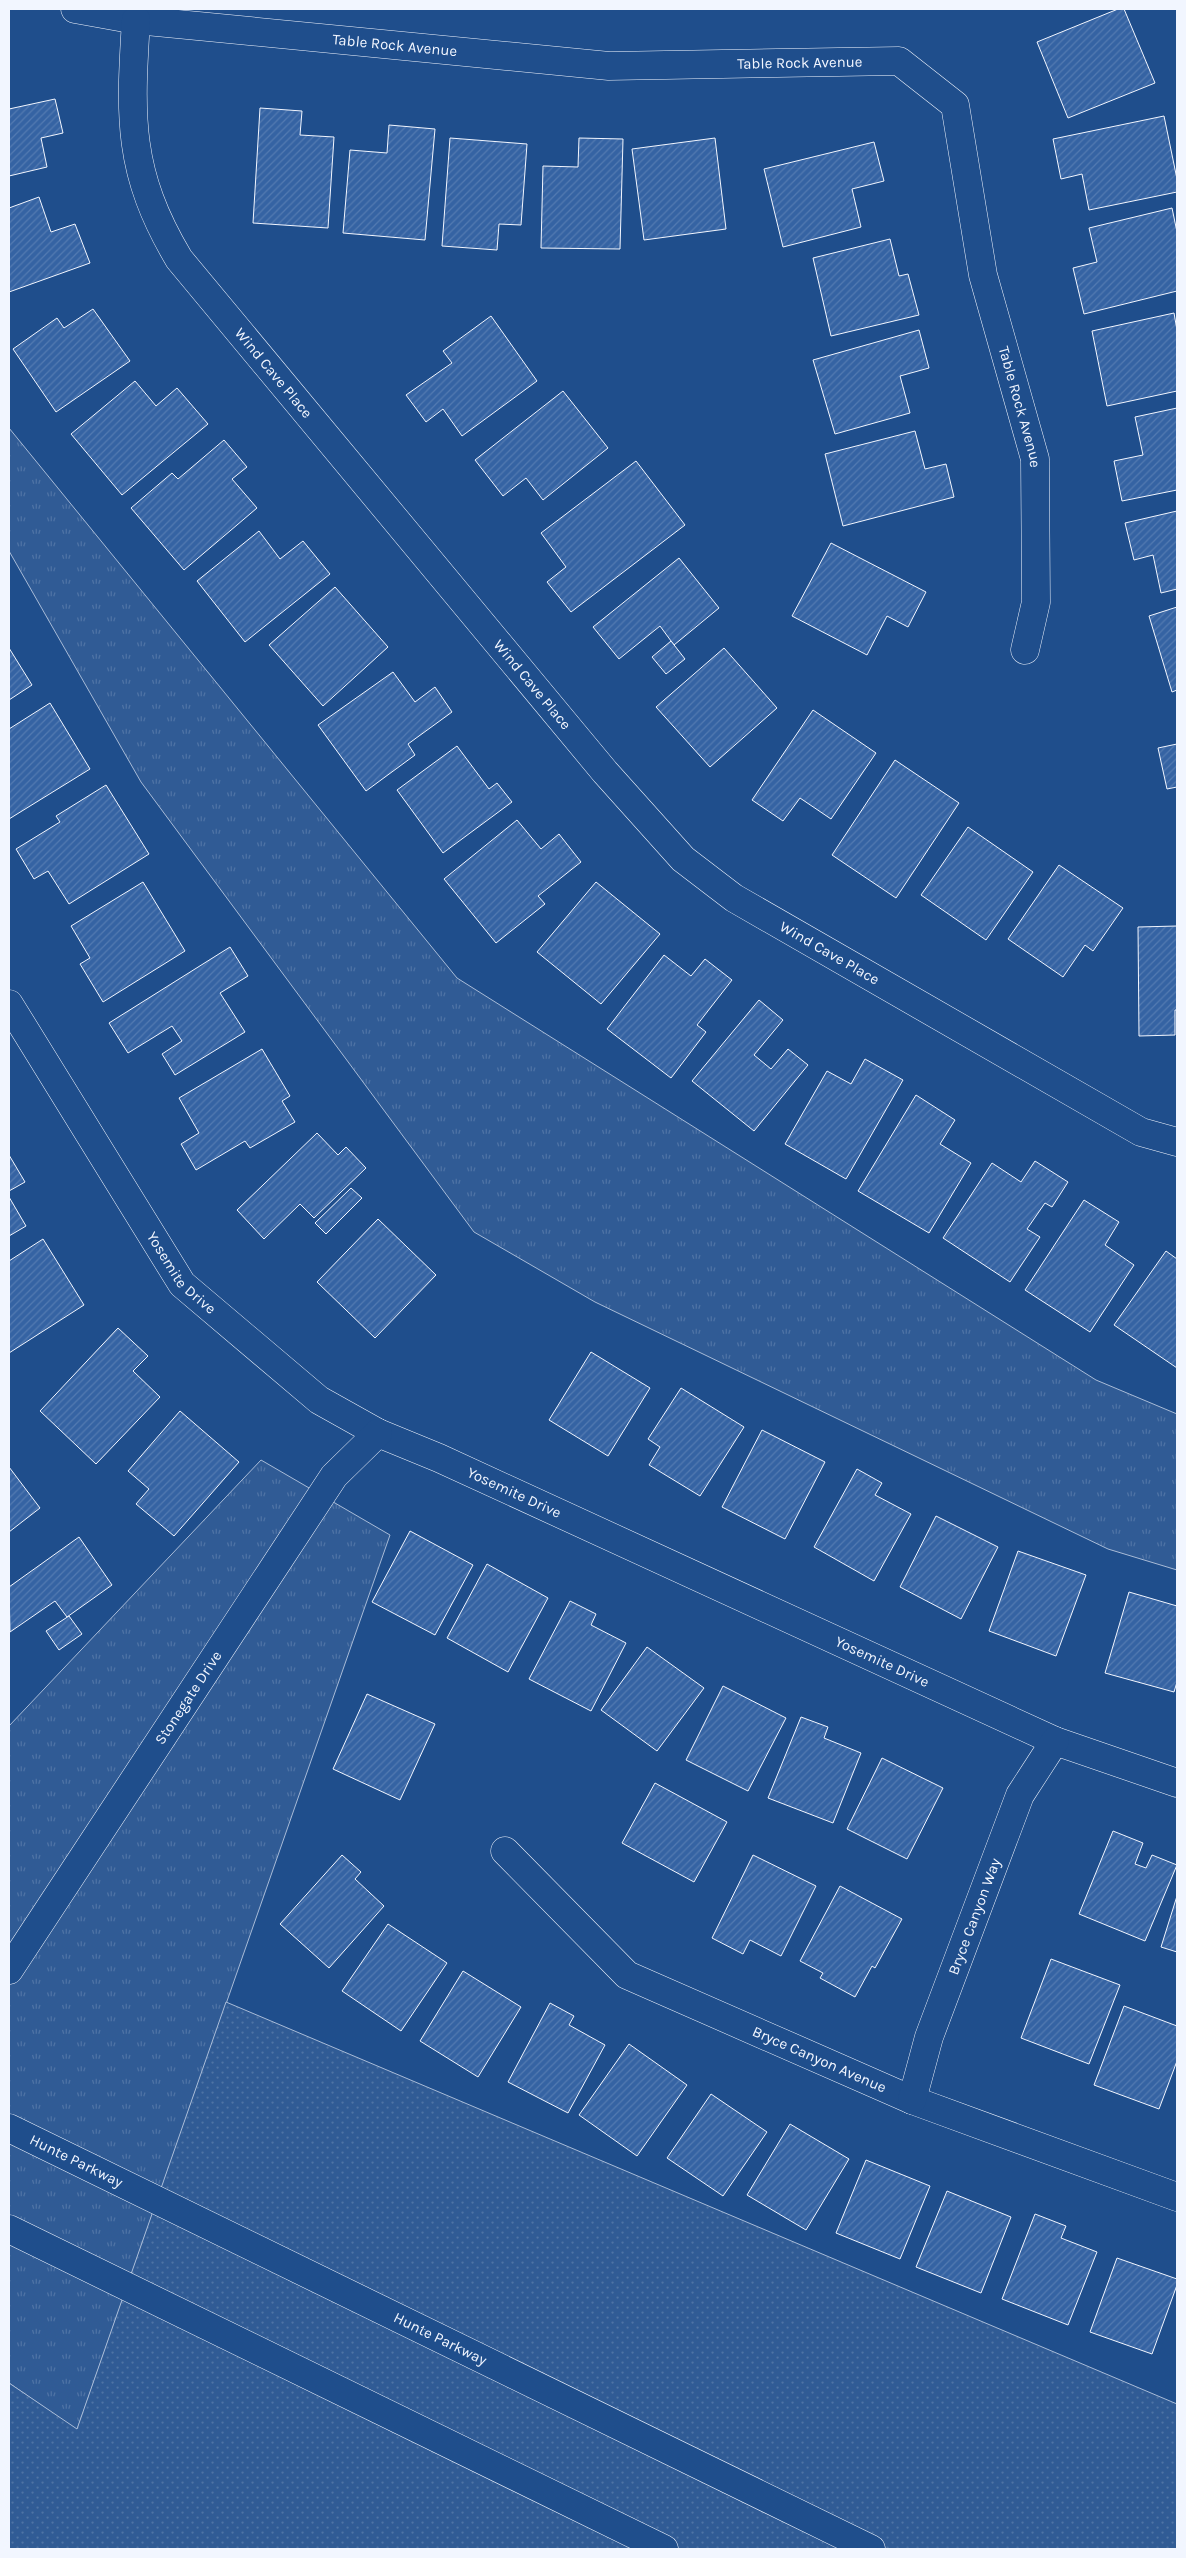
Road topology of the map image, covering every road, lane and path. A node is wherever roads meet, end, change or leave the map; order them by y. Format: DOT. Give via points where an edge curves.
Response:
graph roads {
  1 [pos="75,9"];
  2 [pos="136,20"];
  3 [pos="1025,650"];
  4 [pos="9,1004"];
  5 [pos="1177,1142"];
  6 [pos="378,1433"];
  7 [pos="1056,1741"];
  8 [pos="1177,1783"];
  9 [pos="505,1851"];
  10 [pos="9,1970"];
  11 [pos="912,2100"];
  12 [pos="9,2128"];
  13 [pos="1177,2198"];
  14 [pos="9,2229"];
  15 [pos="664,2549"];
  16 [pos="871,2549"];
  1 -- 2 [label="street, Table Rock Avenue"];
  2 -- 3 [label="street, Table Rock Avenue" via="609,66 899,61 955,105 983,275 1035,459 1036,602"];
  2 -- 5 [label="street, Wind Cave Place" via="132,91 139,166 150,202 179,259 682,859 734,898 1141,1132"];
  4 -- 6 [label="street, Yosemite Drive" via="182,1284 319,1400"];
  6 -- 7 [label="street, Yosemite Drive"];
  6 -- 10 [label="street, Stonegate Drive" via="334,1476"];
  7 -- 8 [label="street, Yosemite Drive"];
  7 -- 11 [label="street, Bryce Canyon Way" via="1020,1795 929,2037"];
  9 -- 11 [label="street, Bryce Canyon Avenue" via="627,1975"];
  11 -- 13 [label="street, Bryce Canyon Avenue"];
  12 -- 16 [label="street, Hunte Parkway"];
  14 -- 15 [label="street"];
}
